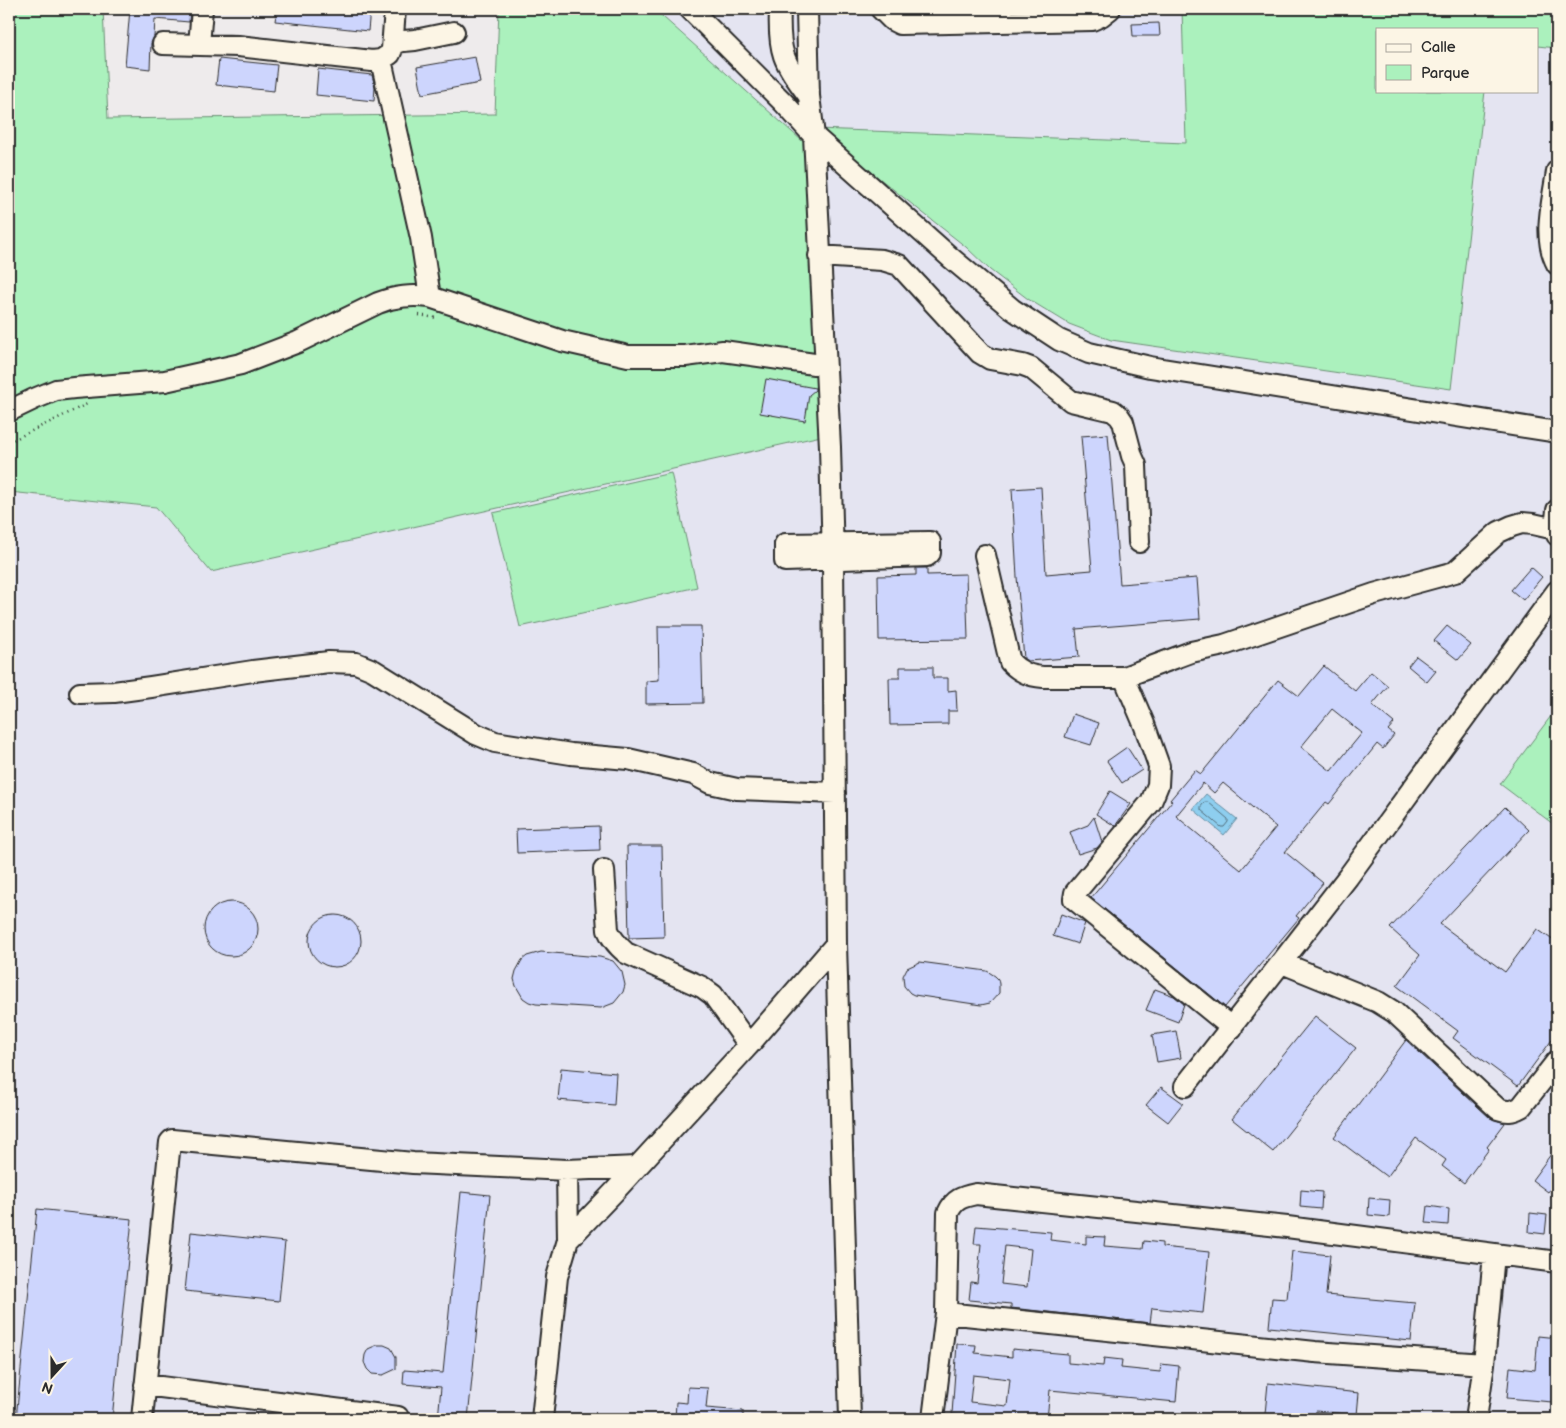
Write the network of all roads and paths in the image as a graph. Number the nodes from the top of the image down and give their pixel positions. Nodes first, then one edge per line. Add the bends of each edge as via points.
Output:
1 (202, 9) edge
2 (395, 9) edge
3 (690, 9) edge
4 (780, 9) edge
5 (807, 9) edge
6 (880, 9) edge
7 (1110, 9) edge
8 (454, 32) dead end
9 (393, 42) junction
10 (162, 44) dead end
11 (199, 45) junction
12 (381, 60) junction
13 (808, 96) junction
14 (814, 136) junction
15 (1557, 171) edge
16 (819, 256) junction
17 (1557, 264) edge
18 (430, 297) junction
19 (414, 314) dead end
20 (437, 319) dead end
21 (825, 363) junction
22 (91, 400) dead end
23 (9, 411) edge
24 (1557, 432) edge
25 (9, 442) edge
26 (1557, 524) edge
27 (1138, 542) dead end
28 (890, 550) dead end
29 (833, 551) junction
30 (785, 552) dead end
31 (985, 555) dead end
32 (1557, 591) edge
33 (1124, 677) junction
34 (80, 693) dead end
35 (835, 793) junction
36 (604, 870) dead end
37 (836, 944) junction
38 (1282, 963) junction
39 (1232, 1028) junction
40 (749, 1045) junction
41 (1557, 1061) edge
42 (1185, 1086) dead end
43 (637, 1167) junction
44 (567, 1170) junction
45 (568, 1240) junction
46 (1494, 1254) junction
47 (1557, 1262) edge
48 (946, 1313) junction
49 (1484, 1364) junction
50 (145, 1385) junction
51 (398, 1417) dead end
52 (142, 1419) edge
53 (542, 1419) edge
54 (850, 1419) edge
55 (932, 1419) edge
56 (1476, 1419) edge

1 - 11 street
2 - 9 street
3 - 14 street
4 - 13 street via 781,50 791,74
5 - 13 street
6 - 7 street via 900,24 1092,20
8 - 9 street
9 - 12 street via 390,54
10 - 11 street
11 - 12 street
12 - 18 street via 421,238
13 - 14 street
14 - 16 street
14 - 24 street via 1012,309 1059,340 1089,353 1150,367
15 - 17 street via 1549,234 1552,255
16 - 21 street
16 - 27 street via 882,260 899,265 980,353 990,359 1031,368 1071,401 1113,411 1119,416 1136,465
18 - 21 street via 562,341 628,356 677,356 723,351
18 - 23 street via 390,298 298,342 241,364 165,381 56,390
19 - 20 path
21 - 29 street
22 - 25 path
26 - 33 street via 1512,526 1499,532 1448,575 1374,594 1224,645 1191,652
28 - 29 street
29 - 30 street
29 - 35 street
31 - 33 street via 1010,662 1018,671 1043,678
32 - 38 street
33 - 39 street via 1159,766 1158,785 1151,802 1075,893 1074,899
34 - 35 street via 114,692 328,662 356,663 494,742 628,760 693,774 710,783 737,789
35 - 37 street
36 - 40 street via 608,930 617,946 713,995
37 - 40 street
37 - 54 street
38 - 39 street
38 - 41 street via 1378,1002 1394,1012 1498,1109 1506,1112 1521,1107
39 - 42 street
40 - 43 street
43 - 44 street
43 - 45 street
44 - 45 street
44 - 50 street via 414,1163 172,1140
45 - 53 street via 557,1277
46 - 47 street
46 - 48 street via 1287,1226 976,1194 963,1196 952,1203 948,1213
46 - 49 street
48 - 49 street via 1316,1352
48 - 55 street
49 - 56 street
50 - 51 street
50 - 52 street

